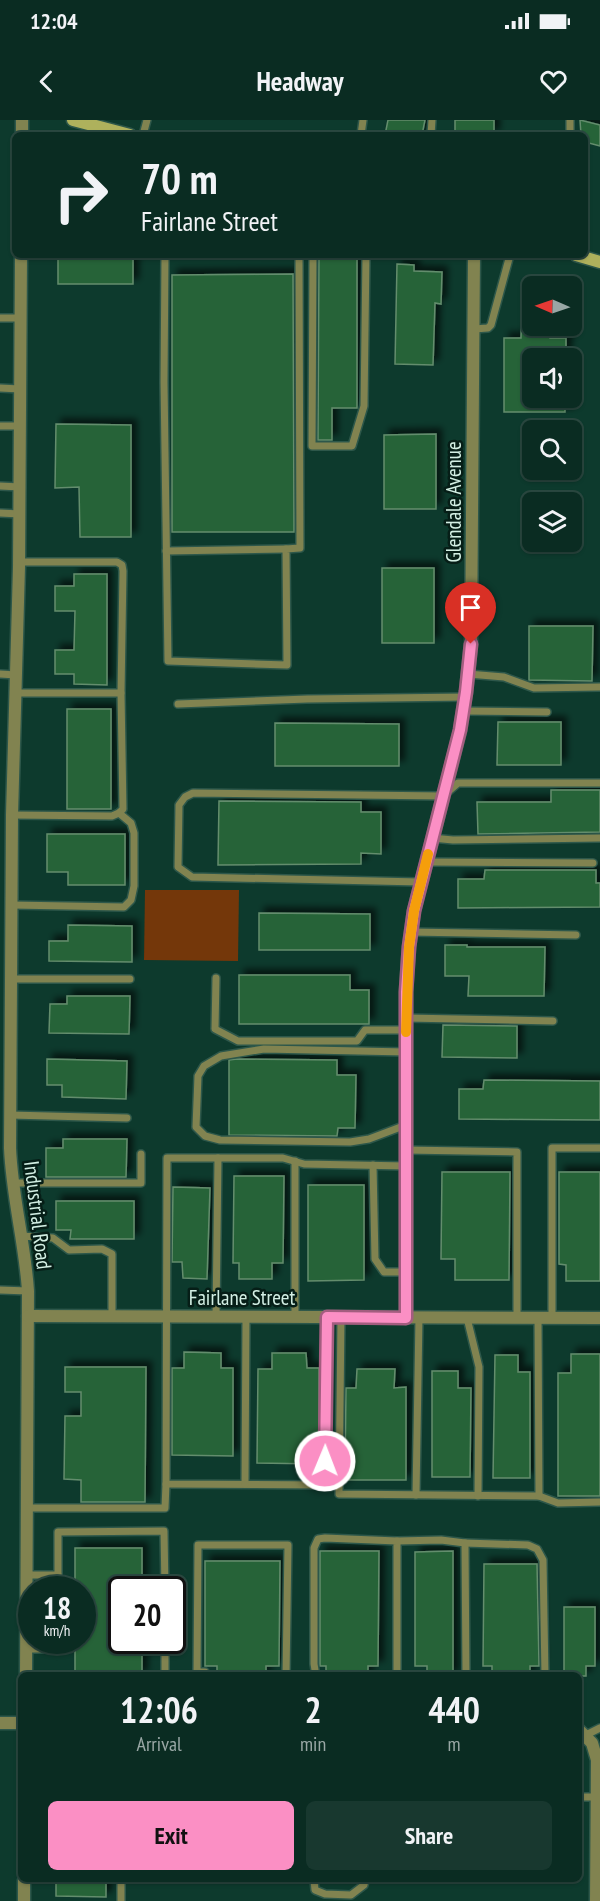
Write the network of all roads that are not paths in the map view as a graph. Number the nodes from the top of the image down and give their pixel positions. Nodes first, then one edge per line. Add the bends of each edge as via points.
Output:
1 (73, 120) edge
2 (117, 126) edge
3 (21, 258) edge
4 (165, 258) edge
5 (299, 258) edge
6 (313, 258) edge
7 (366, 258) edge
8 (474, 258) edge
9 (509, 258) edge
10 (0, 318) edge
11 (20, 318) junction
12 (474, 329) junction
13 (0, 388) edge
14 (20, 389) junction
15 (0, 426) edge
16 (20, 426) junction
17 (0, 486) edge
18 (20, 487) junction
19 (0, 513) edge
20 (20, 514) junction
21 (286, 549) junction
22 (166, 551) junction
23 (19, 562) junction
24 (0, 674) edge
25 (468, 674) junction
26 (16, 675) junction
27 (600, 687) edge
28 (16, 693) junction
29 (121, 693) junction
30 (466, 697) junction
31 (178, 704) dead end
32 (463, 711) junction
33 (547, 712) dead end
34 (600, 783) edge
35 (443, 796) junction
36 (119, 813) junction
37 (12, 814) junction
38 (432, 838) junction
39 (600, 838) edge
40 (426, 862) junction
41 (593, 863) dead end
42 (420, 882) junction
43 (8, 900) edge
44 (411, 933) junction
45 (576, 935) dead end
46 (6, 953) edge
47 (216, 978) dead end
48 (11, 979) junction
49 (129, 979) dead end
50 (6, 994) edge
51 (553, 1021) dead end
52 (406, 1024) junction
53 (5, 1035) edge
54 (406, 1052) junction
55 (10, 1115) junction
56 (127, 1118) dead end
57 (406, 1125) junction
58 (600, 1148) edge
59 (406, 1150) junction
60 (141, 1154) dead end
61 (218, 1158) junction
62 (295, 1161) junction
63 (373, 1165) junction
64 (406, 1166) junction
65 (12, 1183) junction
66 (21, 1236) junction
67 (406, 1272) junction
68 (0, 1290) edge
69 (28, 1291) junction
70 (28, 1316) junction
71 (112, 1317) junction
72 (167, 1317) junction
73 (216, 1317) junction
74 (246, 1317) junction
75 (296, 1317) junction
76 (327, 1317) junction
77 (341, 1317) junction
78 (419, 1317) junction
79 (467, 1317) junction
80 (538, 1317) junction
81 (552, 1317) junction
82 (406, 1318) junction
83 (517, 1318) junction
84 (600, 1318) edge
85 (166, 1484) junction
86 (245, 1484) junction
87 (416, 1495) junction
88 (478, 1496) junction
89 (539, 1496) junction
90 (600, 1502) edge
91 (27, 1508) junction
92 (397, 1541) junction
93 (465, 1543) junction
94 (26, 1575) joint
95 (58, 1575) joint
96 (165, 1576) edge
97 (26, 1654) edge
98 (165, 1654) edge
99 (26, 1672) edge
100 (165, 1672) edge
101 (197, 1672) edge
102 (286, 1672) edge
103 (315, 1672) edge
104 (397, 1672) edge
105 (466, 1672) edge
106 (545, 1672) edge
107 (0, 1723) edge
108 (18, 1723) edge
109 (600, 1728) edge
110 (583, 1732) edge
111 (582, 1797) edge
112 (597, 1797) junction
113 (598, 1848) edge
114 (24, 1882) edge
115 (121, 1882) edge
116 (314, 1882) edge
117 (365, 1882) edge
118 (24, 1901) edge
119 (121, 1901) edge
120 (596, 1901) edge

1 - 2 street
3 - 11 street, Industrial Road
4 - 22 lane
5 - 21 lane via 300,548
6 - 7 lane via 312,446 352,446 364,406
8 - 12 street, Glendale Avenue
9 - 12 lane via 491,326
10 - 11 lane
11 - 14 street, Industrial Road
12 - 25 street, Glendale Avenue via 472,617
13 - 14 lane
14 - 16 street, Industrial Road
15 - 16 lane
16 - 18 street, Industrial Road
17 - 18 lane
18 - 20 street, Industrial Road
19 - 20 lane
20 - 23 street, Industrial Road
21 - 22 lane
21 - 22 lane via 287,665 168,661
23 - 26 street, Industrial Road
23 - 29 lane via 122,565
24 - 26 lane
25 - 27 lane via 504,677 534,688
25 - 30 street, Glendale Avenue
26 - 28 street, Industrial Road
28 - 29 lane
28 - 37 street, Industrial Road
29 - 36 lane via 123,808
30 - 31 lane
30 - 32 street, Glendale Avenue
32 - 33 lane
32 - 35 street, Glendale Avenue
34 - 35 lane via 458,783
35 - 38 street, Glendale Avenue
35 - 42 lane via 193,793 178,805 178,867 192,877
36 - 37 lane
36 - 43 lane via 131,823 134,833 134,886 131,900 124,907
37 - 43 street, Industrial Road
38 - 39 lane
38 - 40 street, Glendale Avenue
40 - 41 lane
40 - 42 street, Glendale Avenue
42 - 44 street, Glendale Avenue
43 - 46 street, Industrial Road
44 - 45 lane
44 - 52 street, Glendale Avenue
46 - 48 street, Industrial Road
47 - 52 lane via 215,1029 238,1041 357,1041 365,1030
48 - 49 lane
48 - 50 street, Industrial Road
50 - 53 street, Industrial Road
51 - 52 lane
52 - 54 street, Glendale Avenue
53 - 55 street, Industrial Road
54 - 57 street, Glendale Avenue
54 - 57 lane via 264,1049 222,1056 204,1066 198,1076 196,1127 205,1136 220,1140 350,1142
55 - 56 lane
55 - 65 street, Industrial Road
57 - 59 street, Glendale Avenue
58 - 81 lane via 552,1148
59 - 64 street, Glendale Avenue
59 - 83 lane via 517,1152
60 - 65 lane via 141,1183
61 - 62 lane
61 - 72 lane via 167,1158
61 - 73 lane
62 - 63 lane
62 - 75 lane
63 - 64 lane
63 - 67 lane via 375,1258 384,1272
64 - 67 street, Glendale Avenue
65 - 66 street, Industrial Road
66 - 69 street, Industrial Road
66 - 71 lane via 53,1238 69,1250 102,1249 112,1254
67 - 82 street, Glendale Avenue
68 - 69 lane
69 - 70 street, Industrial Road
70 - 71 street, Fairlane Street
70 - 91 street, Industrial Road
71 - 72 street, Fairlane Street
72 - 73 street, Fairlane Street
72 - 85 lane
73 - 74 street, Fairlane Street
74 - 75 street, Fairlane Street
74 - 86 lane
75 - 76 street, Fairlane Street
76 - 77 street, Fairlane Street
76 - 86 lane via 324,1485
77 - 82 street, Fairlane Street
77 - 87 lane via 339,1494
78 - 79 street, Fairlane Street
78 - 82 street, Fairlane Street
78 - 87 lane
79 - 83 street, Fairlane Street
79 - 88 lane via 478,1367
80 - 81 street, Fairlane Street
80 - 83 street, Fairlane Street
80 - 89 lane
81 - 84 street, Fairlane Street
85 - 86 lane
85 - 91 lane via 165,1508
87 - 88 lane
88 - 89 lane
89 - 90 lane via 558,1503
91 - 94 street, Industrial Road
92 - 93 lane
92 - 103 lane via 316,1541
92 - 104 lane
93 - 105 lane
93 - 106 lane via 528,1545 541,1554
94 - 95 lane
95 - 96 lane via 58,1532 164,1531
97 - 99 street, Industrial Road
98 - 100 lane
101 - 102 lane via 198,1545 288,1545
107 - 108 street
109 - 110 lane
110 - 112 street via 592,1743 597,1760
111 - 112 lane
112 - 113 street
113 - 120 street
114 - 118 street
115 - 119 lane
116 - 117 lane via 315,1890 325,1894 351,1895

